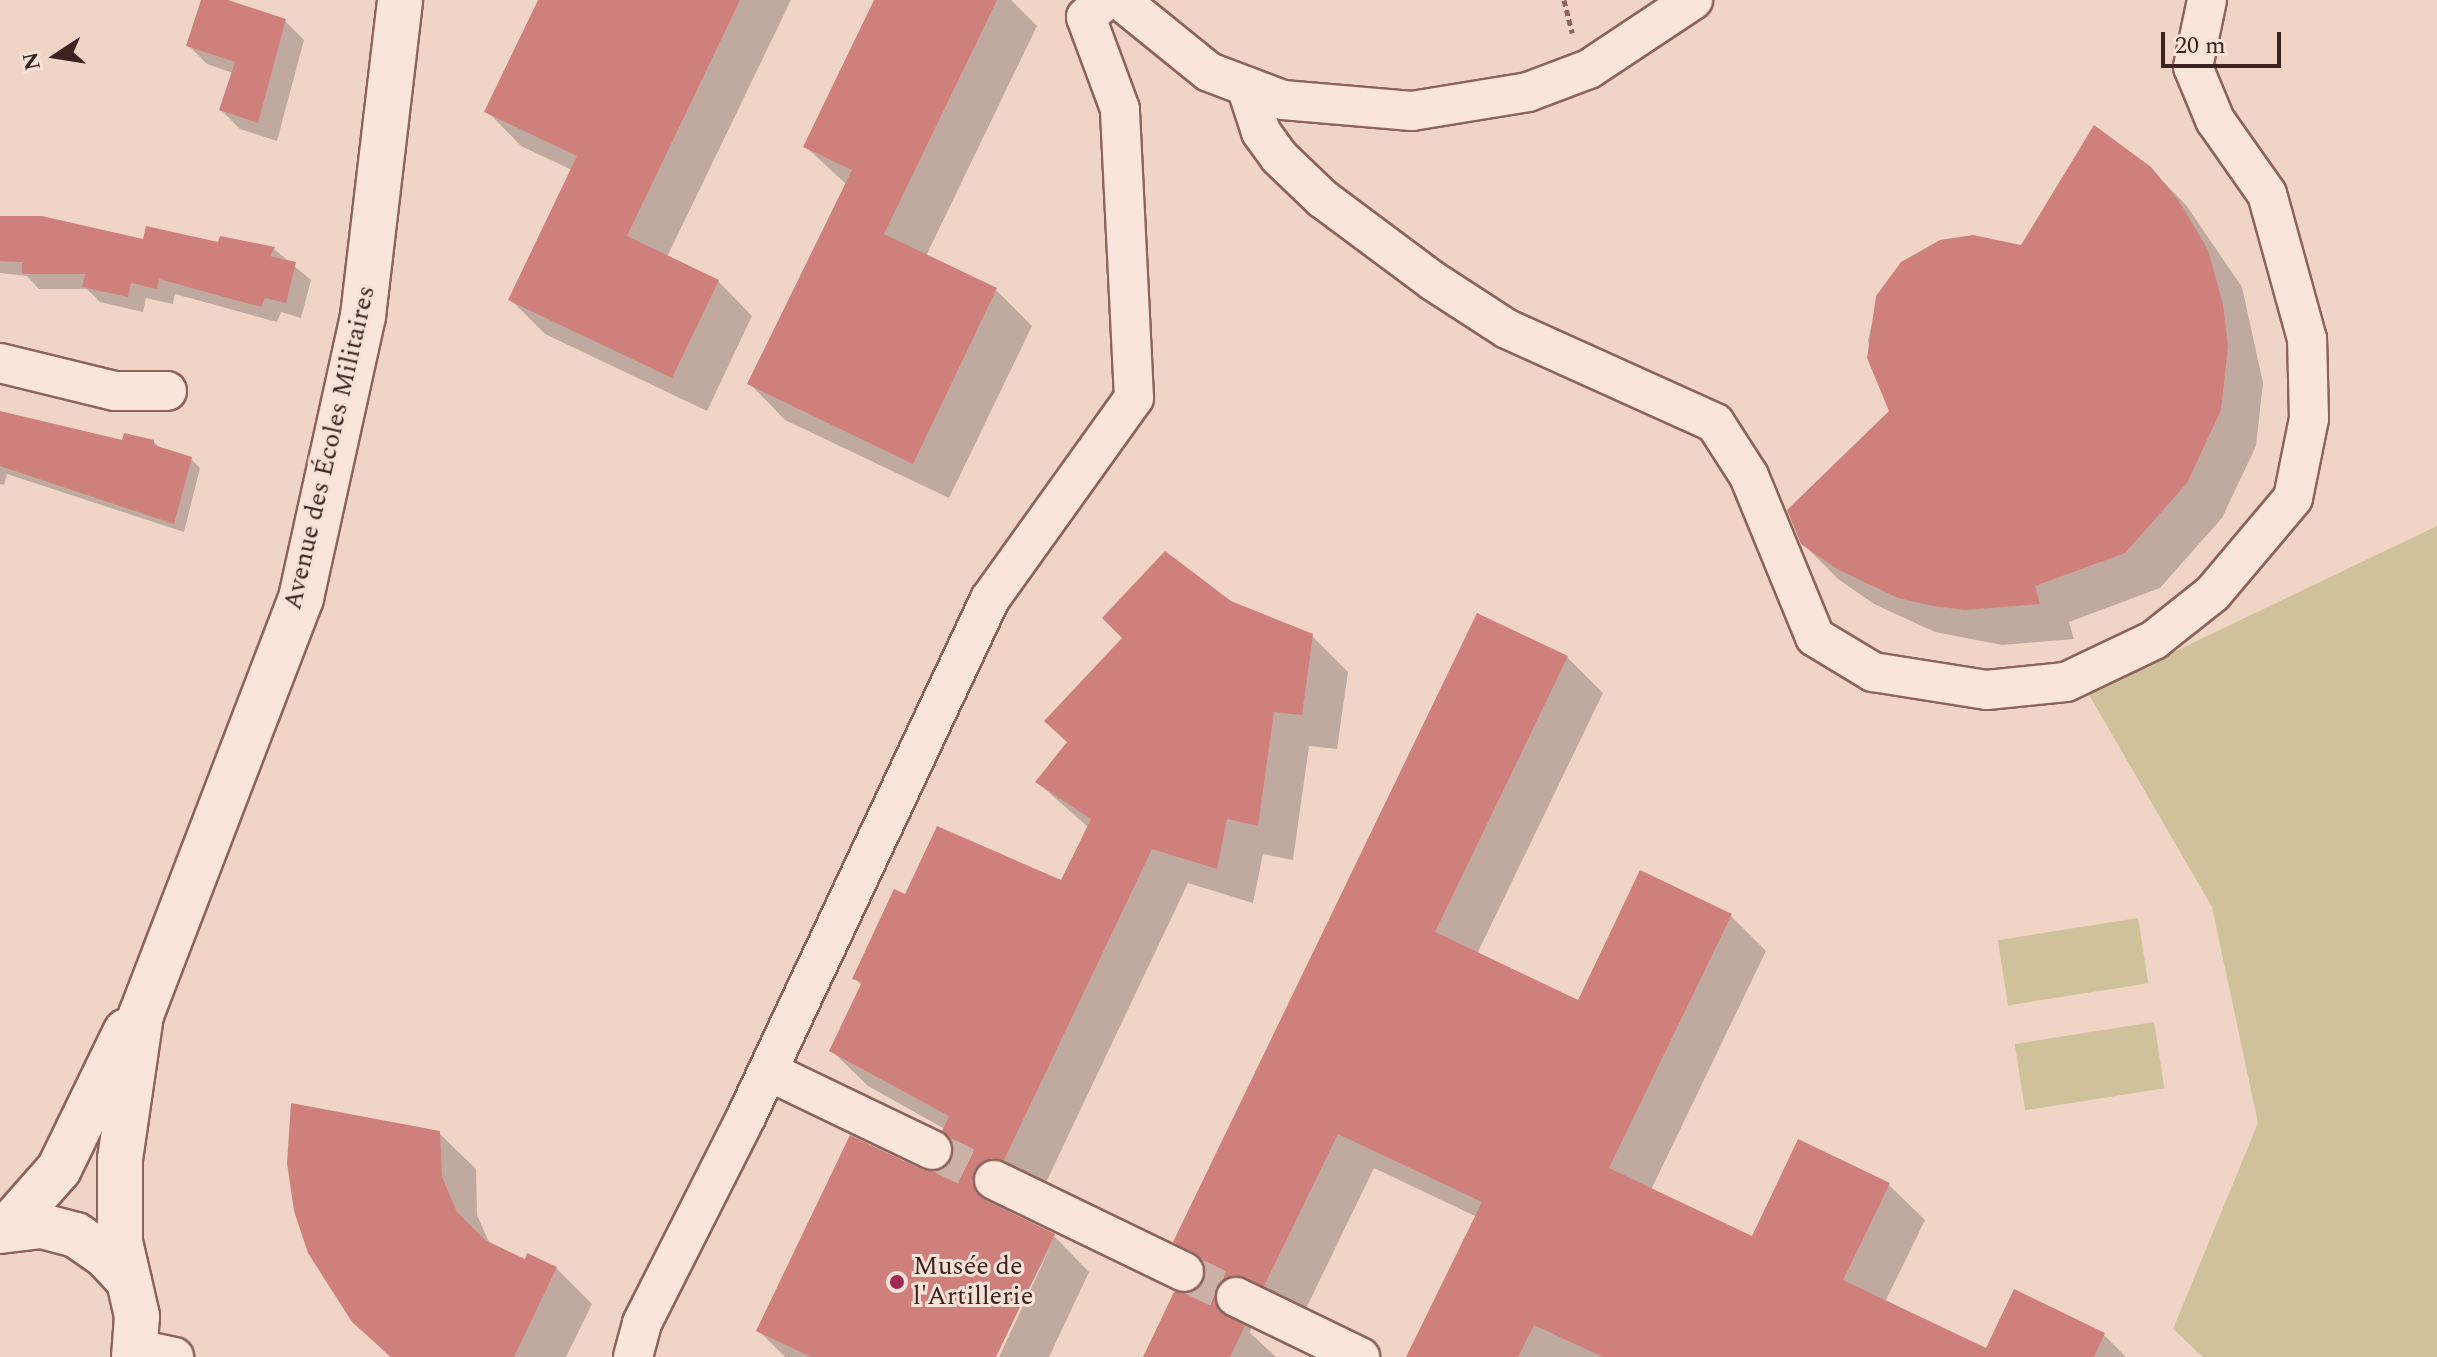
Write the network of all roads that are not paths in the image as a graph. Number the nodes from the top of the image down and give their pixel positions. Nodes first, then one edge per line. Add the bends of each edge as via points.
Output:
1 (400, 0) edge
2 (1120, 0) edge
3 (1693, 0) edge
4 (2207, 0) edge
5 (1091, 6) edge
6 (1246, 86) junction
7 (0, 363) edge
8 (167, 391) dead end
9 (141, 1015) junction
10 (768, 1071) junction
11 (932, 1150) tunnel mouth
12 (994, 1180) tunnel mouth
13 (4, 1230) edge
14 (1184, 1272) tunnel mouth
15 (129, 1281) junction
16 (1236, 1297) tunnel mouth
17 (637, 1340) edge
18 (148, 1354) edge
19 (626, 1357) edge
20 (1360, 1357) edge

1 - 9 street, Avenue des Écoles Militaires via 363,316 301,598
2 - 6 street via 1209,72
3 - 6 street via 1589,69 1528,92 1412,111 1283,100
4 - 6 street via 2193,67 2215,120 2267,194 2307,339 2309,419 2293,498 2213,593 2154,640 2066,682 1987,690 1873,672 1815,637 1749,476 1715,423 1507,329 1433,281 1323,199 1279,157 1261,132
5 - 10 street via 1120,109 1134,398 990,599
7 - 8 street via 115,391
9 - 13 street, Avenue des Écoles Militaires via 117,1045 59,1169
9 - 15 street, Avenue des Écoles Militaires via 120,1159 120,1242
10 - 11 street
10 - 17 street
12 - 14 street
13 - 15 street via 42,1226 76,1235
15 - 18 street, Avenue des Écoles Militaires
16 - 20 street
17 - 19 street

